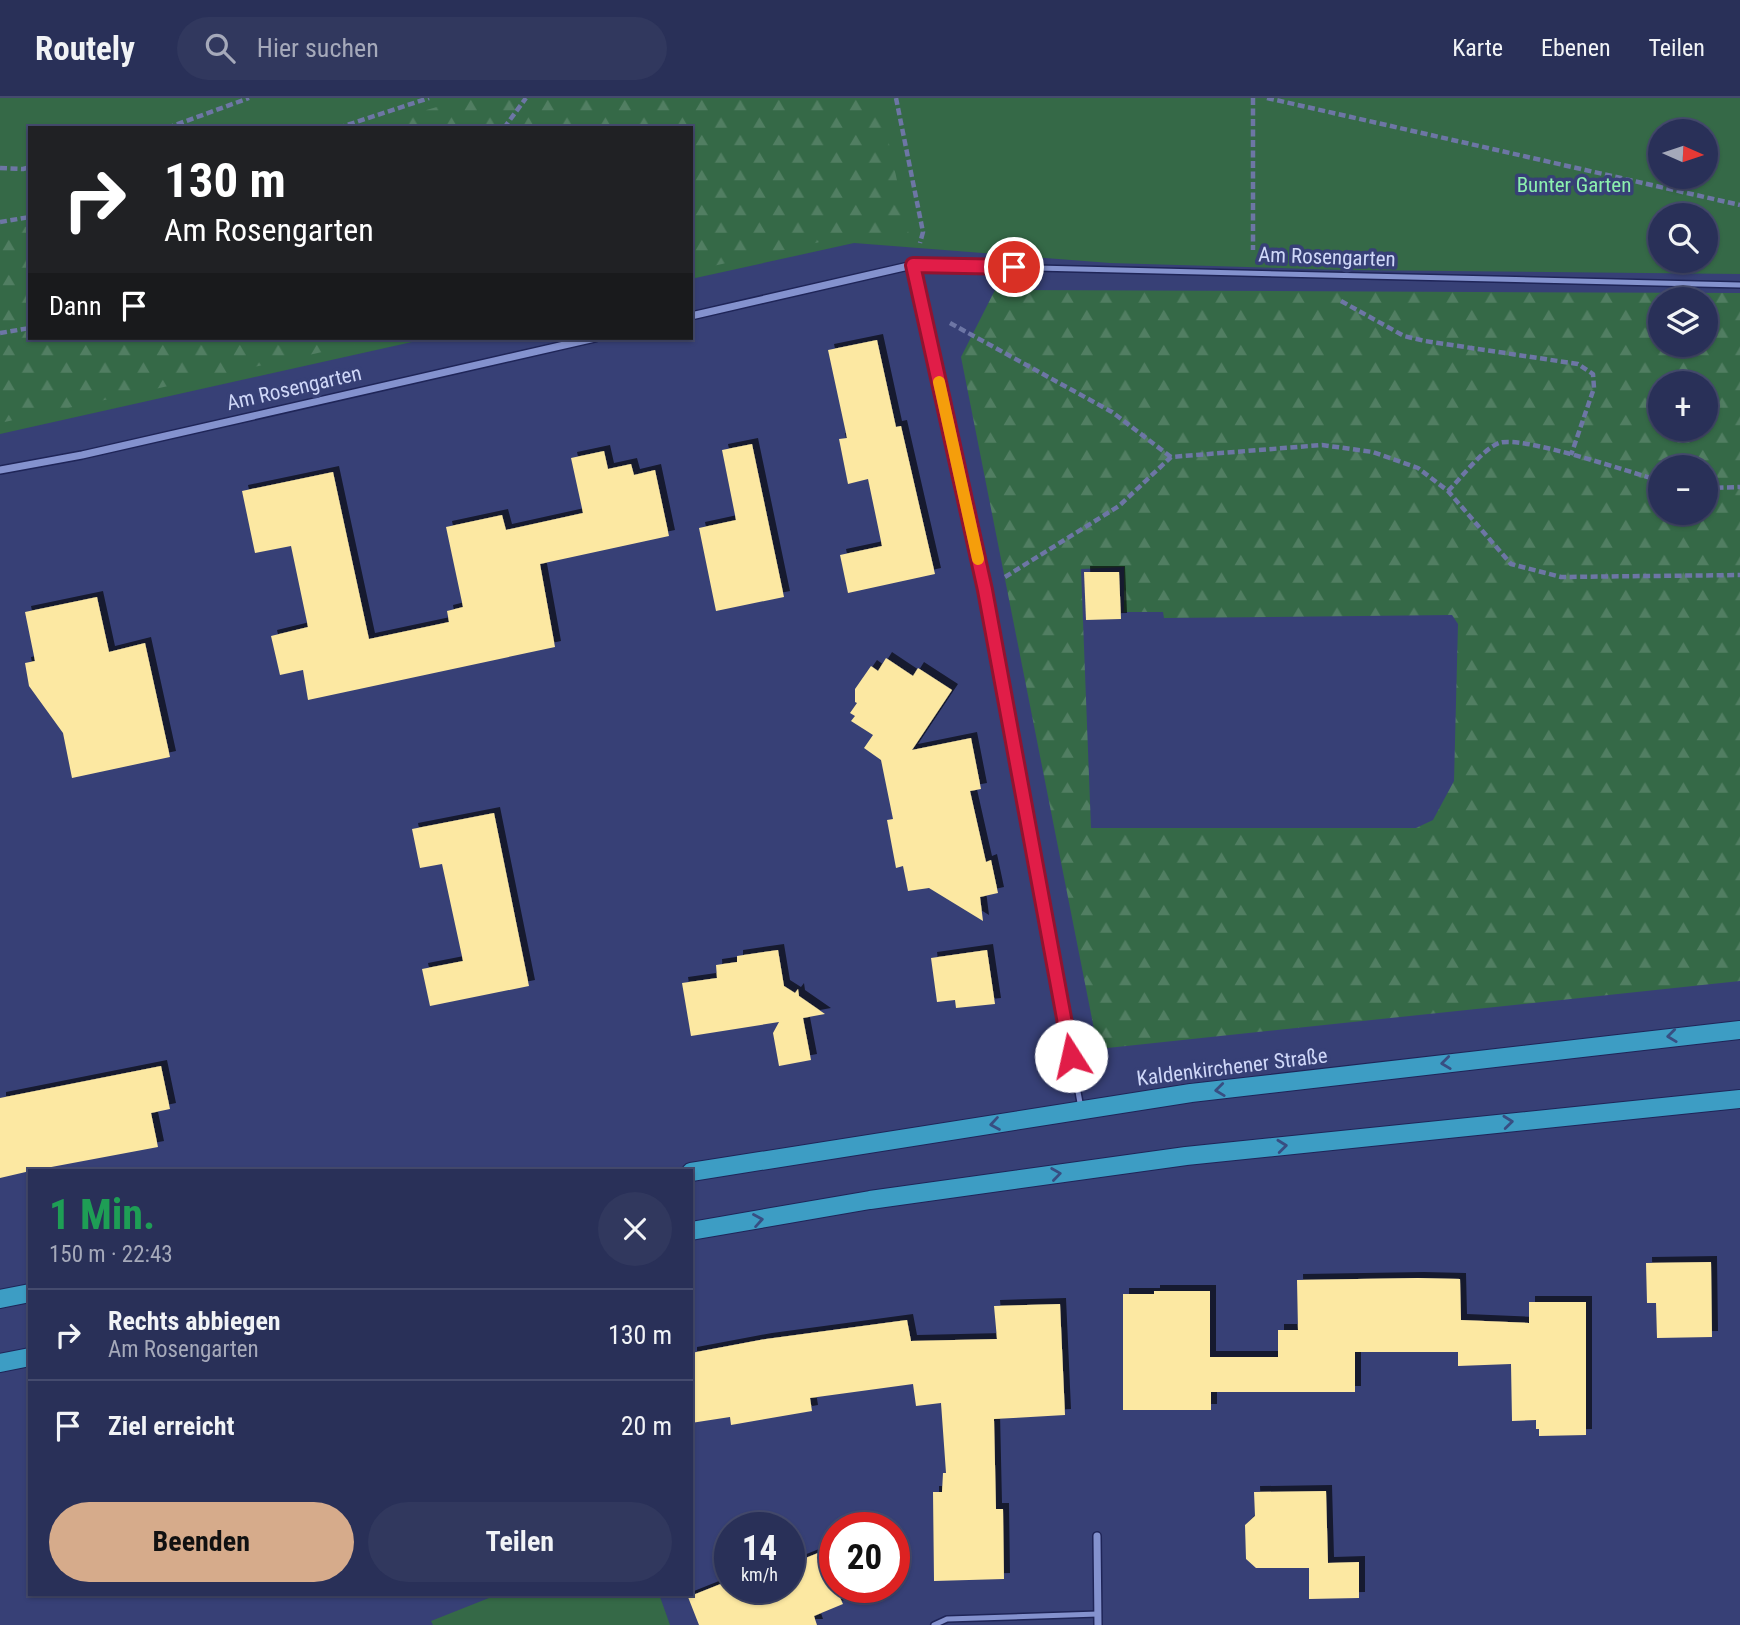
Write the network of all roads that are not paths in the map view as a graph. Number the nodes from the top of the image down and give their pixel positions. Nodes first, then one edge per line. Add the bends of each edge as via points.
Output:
1 (913, 265) junction
2 (1740, 285) edge
3 (693, 316) edge
4 (586, 340) edge
5 (0, 470) edge
6 (1740, 1030) edge
7 (1740, 1098) edge
8 (1081, 1111) junction
9 (693, 1172) edge
10 (693, 1231) edge
11 (28, 1293) edge
12 (0, 1299) edge
13 (28, 1357) edge
14 (0, 1363) edge
15 (1097, 1536) dead end
16 (1098, 1614) junction
17 (934, 1625) edge
18 (1098, 1625) edge

1 - 2 lane, Am Rosengarten
1 - 3 street, Am Rosengarten
1 - 8 lane via 985,590
4 - 5 street, Am Rosengarten
6 -> 8 main road, Kaldenkirchener Straße via 1191,1093
10 -> 7 main road via 884,1198 1186,1156
8 -> 9 main road, Kaldenkirchener Straße
11 - 12 main road
13 - 14 main road
15 - 16 street
16 - 17 lane via 947,1619
16 - 18 street

